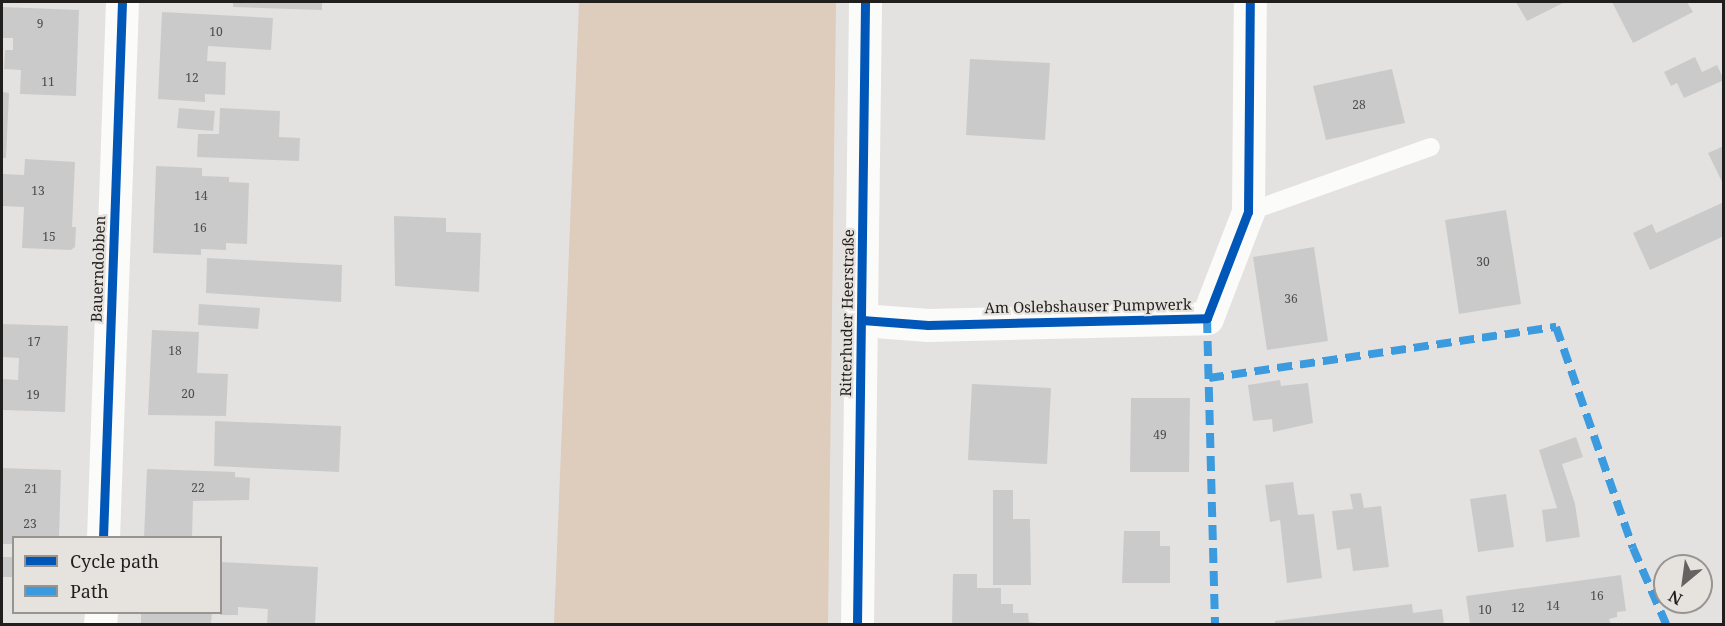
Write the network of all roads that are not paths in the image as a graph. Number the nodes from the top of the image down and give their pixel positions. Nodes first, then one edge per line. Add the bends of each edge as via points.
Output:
1 (122, 2) edge
2 (865, 2) edge
3 (1250, 2) edge
4 (1431, 147) dead end
5 (1248, 212) junction
6 (862, 320) junction
7 (104, 536) edge
8 (857, 624) edge

1 - 7 street, Bauerndobben
2 - 6 street, Ritterhuder Heerstraße
3 - 5 street, Am Oslebshauser Pumpwerk
4 - 5 lane
5 - 6 street, Am Oslebshauser Pumpwerk via 1207,318 928,325
6 - 8 street, Ritterhuder Heerstraße

